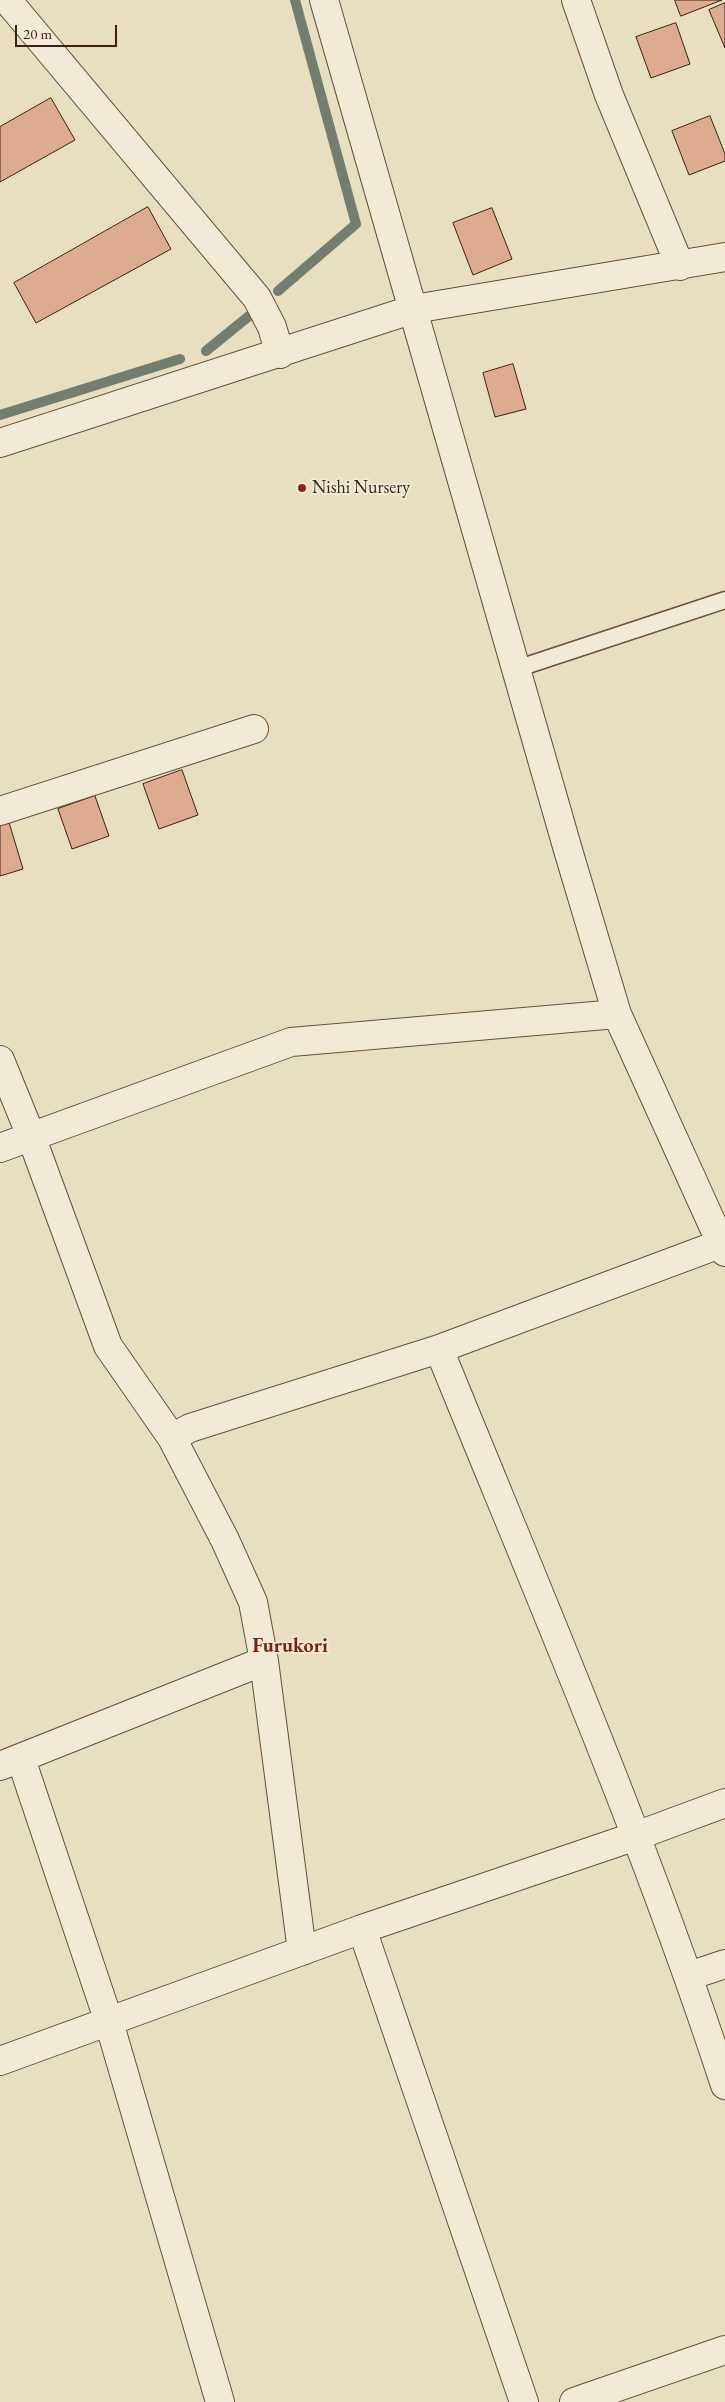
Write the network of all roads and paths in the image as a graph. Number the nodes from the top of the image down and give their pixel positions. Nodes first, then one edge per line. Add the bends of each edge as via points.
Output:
1 (7, 0) edge
2 (324, 0) edge
3 (576, 0) edge
4 (725, 257) edge
5 (680, 266) junction
6 (414, 310) junction
7 (280, 354) junction
8 (0, 443) edge
9 (725, 600) edge
10 (516, 669) junction
11 (254, 729) dead end
12 (0, 811) edge
13 (617, 1014) junction
14 (0, 1060) edge
15 (31, 1136) junction
16 (0, 1148) edge
17 (724, 1245) edge
18 (439, 1349) junction
19 (172, 1438) junction
20 (264, 1660) junction
21 (11, 1763) edge
22 (725, 1803) edge
23 (636, 1836) junction
24 (362, 1930) junction
25 (302, 1951) junction
26 (725, 1964) edge
27 (689, 1976) junction
28 (109, 2022) junction
29 (0, 2061) edge
30 (725, 2085) edge
31 (725, 2350) edge
32 (220, 2402) edge
33 (524, 2402) edge
34 (574, 2402) edge

1 - 7 street via 257,298 272,327
2 - 6 street
3 - 5 street via 609,96
4 - 5 street
5 - 6 street
6 - 7 street
6 - 10 street
7 - 8 street
9 - 10 lane
10 - 13 street
11 - 12 street
13 - 15 street via 291,1042
13 - 17 street
14 - 15 street
15 - 16 street
15 - 19 street via 108,1346
17 - 18 street
18 - 19 street via 190,1428
18 - 23 street
19 - 20 street via 232,1553 253,1602
20 - 21 street
20 - 25 street
21 - 28 street
22 - 23 street
23 - 24 street
23 - 27 street
24 - 25 street
24 - 33 street
25 - 28 street
26 - 27 street
27 - 30 street
28 - 29 street
28 - 32 street
31 - 34 street

